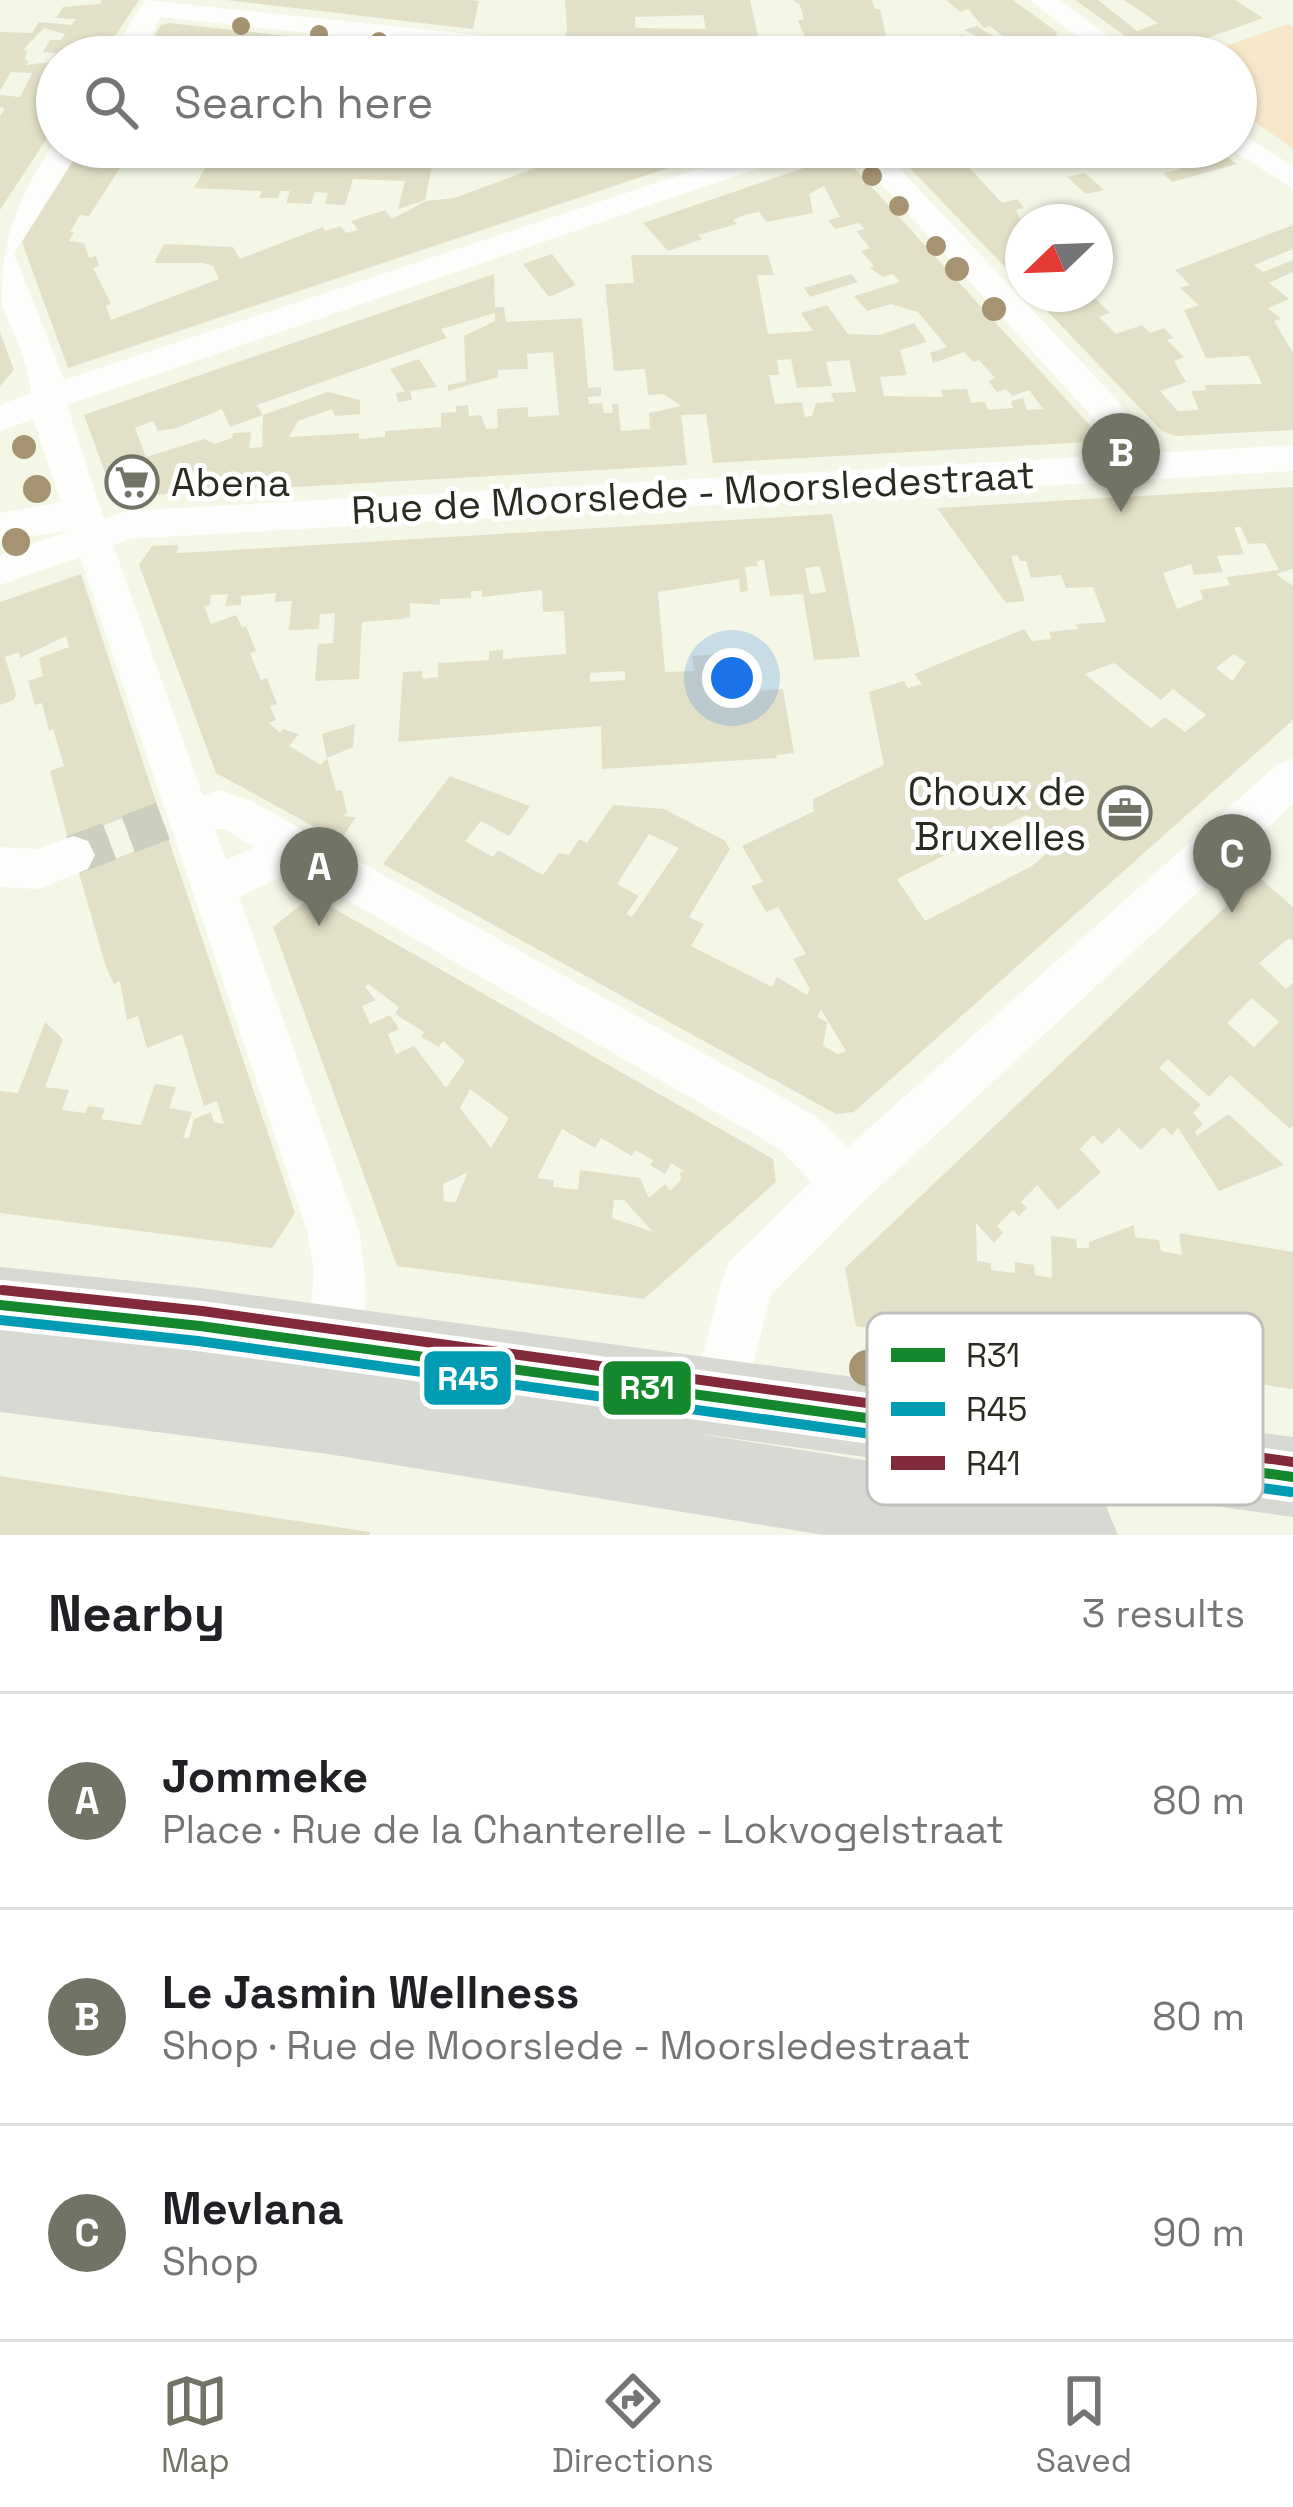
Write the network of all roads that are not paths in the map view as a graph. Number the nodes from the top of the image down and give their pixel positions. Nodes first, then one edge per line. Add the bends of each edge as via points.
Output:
1 (1043, 0) edge
2 (157, 4) edge
3 (137, 36) edge
4 (431, 36) edge
5 (1093, 36) edge
6 (1257, 154) edge
7 (53, 168) edge
8 (731, 168) edge
9 (882, 168) edge
10 (1293, 180) edge
11 (0, 253) edge
12 (43, 413) junction
13 (0, 419) edge
14 (0, 453) edge
15 (1293, 458) edge
16 (1142, 466) junction
17 (50, 529) edge
18 (0, 570) edge
19 (1293, 777) edge
20 (181, 817) junction
21 (296, 848) junction
22 (74, 855) tunnel mouth
23 (0, 867) edge
24 (215, 887) junction
25 (848, 1182) junction
26 (0, 1305) edge
27 (0, 1373) edge
28 (331, 1380) junction
29 (712, 1438) junction
30 (867, 1449) edge
31 (1263, 1476) edge
32 (1293, 1478) edge
33 (867, 1479) edge
34 (964, 1505) edge
35 (1077, 1535) edge

1 - 5 street
2 - 3 street
2 - 4 street
6 - 10 street
7 - 11 street
8 - 12 street via 82,386
9 - 16 street via 1105,409
11 - 12 street via 46,376
12 - 13 street
12 - 14 street
12 - 17 street via 51,420
15 - 16 street, Rue de Moorslede - Moorsledestraat
16 - 17 street, Rue de Moorslede - Moorsledestraat
17 - 18 street, Rue de Moorslede - Moorsledestraat
17 - 20 street
19 - 25 street
20 - 21 street via 234,813
20 - 24 street
21 - 24 street
21 - 25 street via 796,1132
22 - 23 street via 38,869
24 - 28 street via 334,1231 340,1271
25 - 29 street via 748,1281
26 - 28 main road
27 - 28 main road
28 - 29 main road
29 - 30 main road
29 - 33 main road
31 - 32 main road
34 - 35 main road

